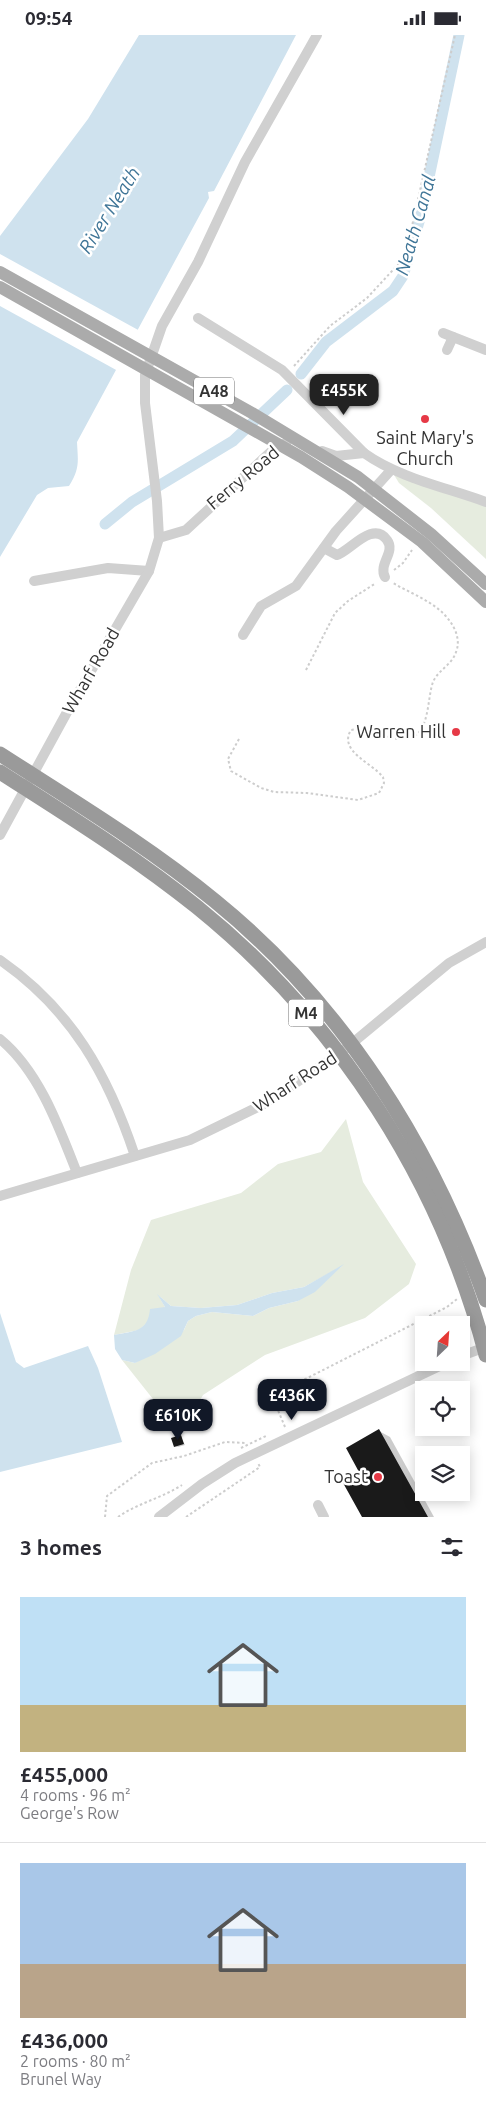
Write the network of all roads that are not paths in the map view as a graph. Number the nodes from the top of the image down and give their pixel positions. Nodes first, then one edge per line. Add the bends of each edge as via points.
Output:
1 (317, 35) edge
2 (0, 272) edge
3 (0, 287) edge
4 (198, 318) dead end
5 (486, 349) edge
6 (447, 350) dead end
7 (364, 453) junction
8 (391, 470) junction
9 (486, 501) edge
10 (415, 529) junction
11 (159, 538) junction
12 (324, 548) junction
13 (149, 571) junction
14 (385, 577) road end
15 (34, 581) dead end
16 (486, 584) edge
17 (486, 602) edge
18 (243, 635) dead end
19 (0, 753) edge
20 (0, 772) edge
21 (0, 835) edge
22 (486, 942) edge
23 (0, 960) edge
24 (0, 1039) edge
25 (135, 1156) junction
26 (77, 1173) junction
27 (0, 1195) edge
28 (486, 1300) edge
29 (486, 1347) edge
30 (470, 1353) edge
31 (486, 1355) edge
32 (429, 1371) edge
33 (318, 1505) dead end
34 (160, 1517) edge
35 (324, 1517) edge

1 - 11 street, Wharf Road via 245,162 154,345 145,375 145,403 158,501
2 - 10 main road, A48 via 308,446 358,477
3 - 10 main road, A48 via 301,457
4 - 7 street via 287,374
5 - 6 street via 448,335
7 - 8 street
7 - 11 street, Ferry Road via 336,455 288,442 275,448 186,530
8 - 9 street
8 - 12 street
10 - 16 main road, A48
10 - 17 main road, A48
11 - 13 street, Wharf Road
12 - 14 street via 337,555 368,535 384,536 389,543 383,566
12 - 18 street via 296,586 260,606
13 - 15 street via 108,568
13 - 21 street, Wharf Road
19 - 28 highway, M4 via 186,878 292,973 368,1066 414,1139 459,1230
20 - 31 highway, M4 via 172,887 247,950 309,1017 363,1087 412,1166 456,1263
22 - 25 street, Wharf Road via 449,963 338,1055 262,1105 190,1140
23 - 25 street via 55,1009 89,1052 111,1091
24 - 26 street via 32,1077 56,1120
25 - 26 street, Wharf Road
26 - 27 street, Wharf Road
29 - 30 street
32 - 34 street via 253,1454 202,1484
33 - 35 street

